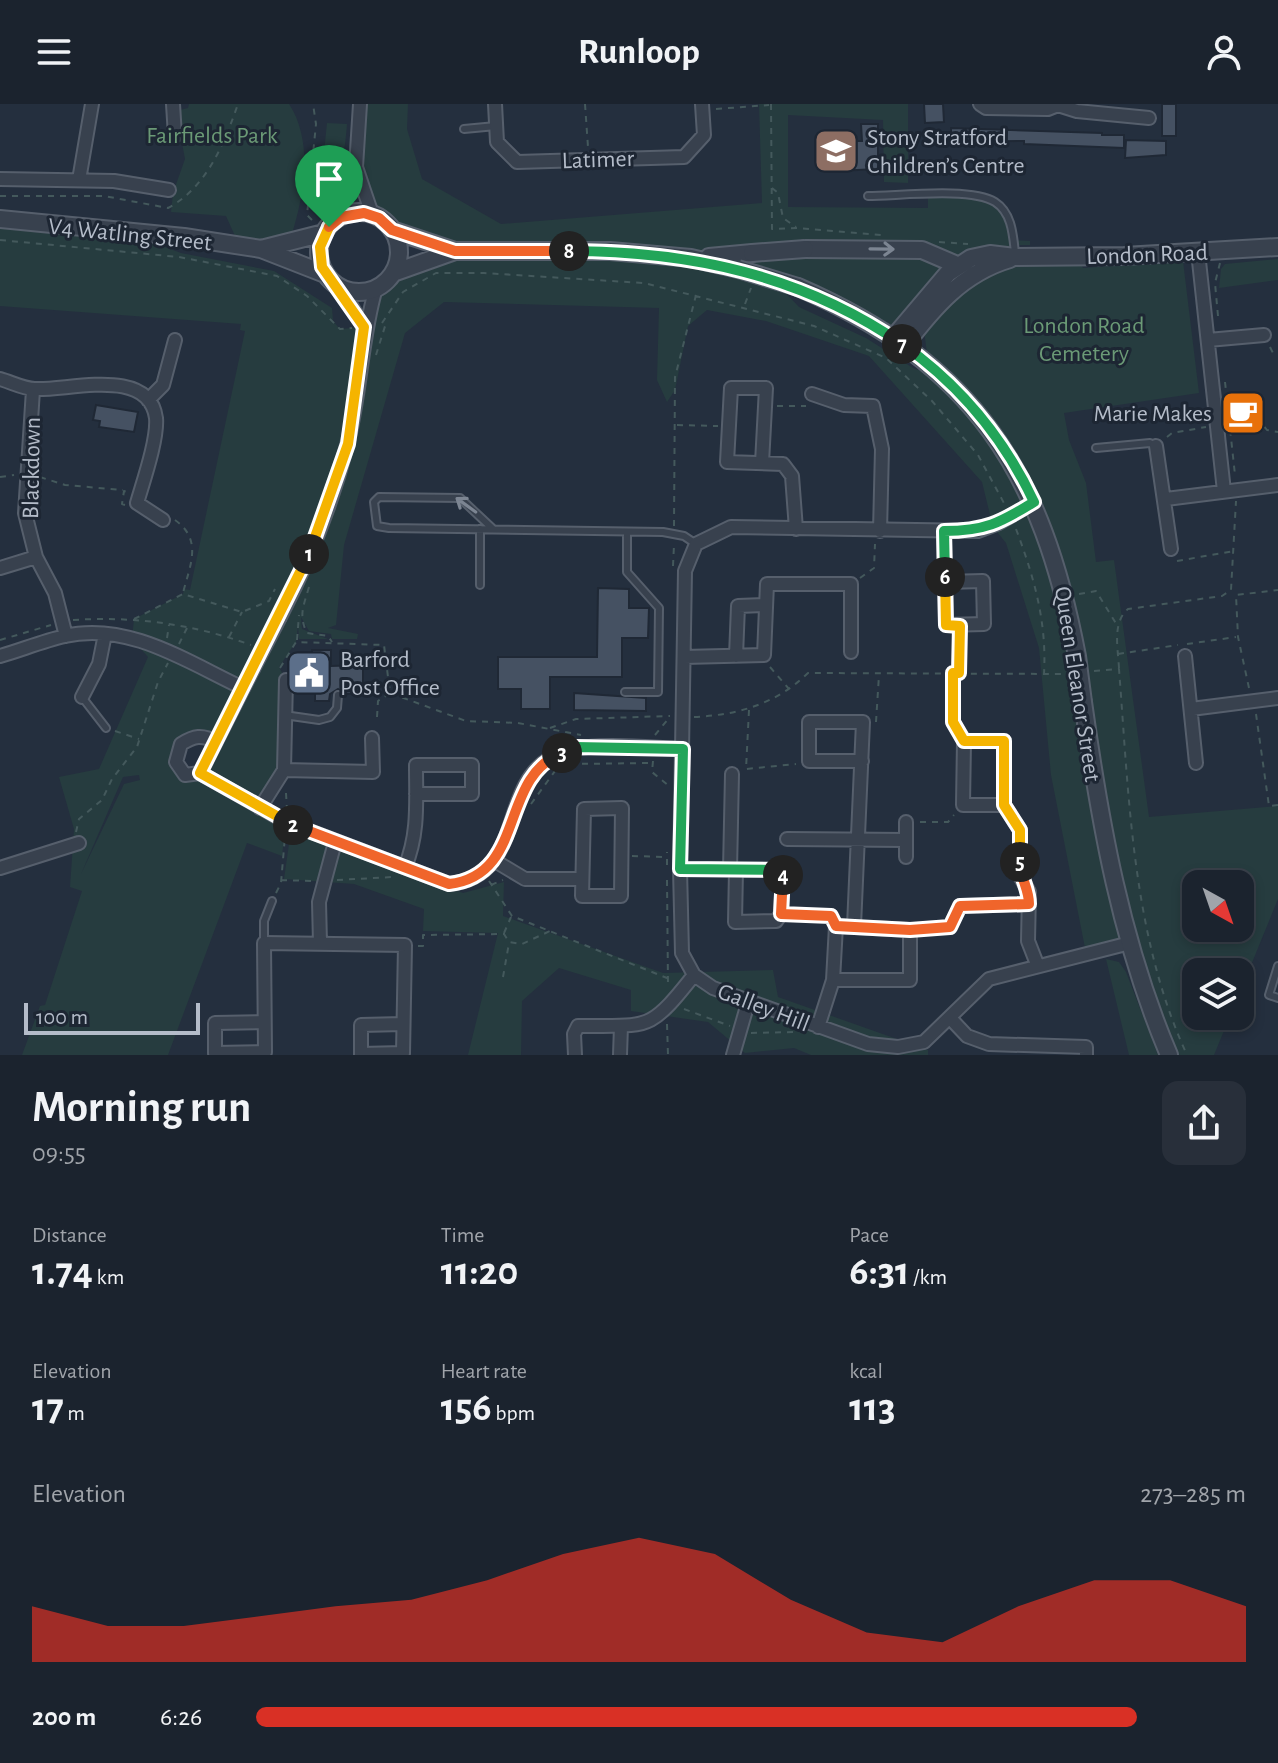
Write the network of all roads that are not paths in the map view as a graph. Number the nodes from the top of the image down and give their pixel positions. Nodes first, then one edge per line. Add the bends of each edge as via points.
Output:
1 (92, 104) edge
2 (173, 104) edge
3 (360, 104) edge
4 (495, 104) edge
5 (980, 104) edge
6 (1058, 104) edge
7 (702, 107) edge
8 (1149, 118) dead end
9 (496, 126) junction
10 (464, 129) dead end
11 (175, 136) dead end
12 (356, 167) junction
13 (0, 179) edge
14 (79, 180) junction
15 (169, 190) dead end
16 (868, 196) dead end
17 (372, 214) junction
18 (0, 219) edge
19 (329, 227) junction
20 (392, 230) junction
21 (1278, 247) edge
22 (261, 249) junction
23 (455, 251) junction
24 (1199, 256) junction
25 (1015, 257) junction
26 (691, 258) junction
27 (957, 265) junction
28 (393, 273) junction
29 (325, 274) junction
30 (339, 286) junction
31 (376, 288) junction
32 (364, 327) junction
33 (1264, 335) dead end
34 (175, 340) dead end
35 (1208, 340) junction
36 (899, 342) junction
37 (0, 379) edge
38 (33, 390) junction
39 (812, 394) road end
40 (148, 400) junction
41 (1156, 446) joint
42 (1096, 448) dead end
43 (762, 463) junction
44 (1278, 485) edge
45 (1224, 491) junction
46 (1166, 499) junction
47 (1034, 502) junction
48 (166, 518) road end
49 (480, 529) junction
50 (493, 529) junction
51 (796, 529) junction
52 (878, 531) junction
53 (944, 531) junction
54 (627, 532) junction
55 (696, 544) junction
56 (1171, 549) road end
57 (36, 557) junction
58 (0, 568) edge
59 (945, 582) junction
60 (480, 585) dead end
61 (764, 605) junction
62 (105, 634) junction
63 (66, 636) junction
64 (851, 652) dead end
65 (0, 656) edge
66 (736, 656) junction
67 (1185, 656) dead end
68 (684, 657) junction
69 (286, 680) dead end
70 (243, 688) junction
71 (625, 692) dead end
72 (338, 695) dead end
73 (82, 697) joint
74 (1278, 698) edge
75 (1191, 709) junction
76 (284, 715) junction
77 (106, 728) road end
78 (372, 738) dead end
79 (216, 742) junction
80 (683, 749) junction
81 (862, 761) junction
82 (1196, 763) dead end
83 (284, 770) junction
84 (200, 773) junction
85 (732, 774) dead end
86 (416, 794) junction
87 (1004, 805) junction
88 (260, 808) junction
89 (906, 822) road end
90 (787, 839) dead end
91 (906, 840) junction
92 (78, 841) road end
93 (335, 842) junction
94 (858, 842) junction
95 (906, 857) dead end
96 (495, 861) junction
97 (403, 866) junction
98 (0, 868) edge
99 (680, 869) junction
100 (733, 870) junction
101 (582, 879) junction
102 (272, 901) road end
103 (1029, 904) junction
104 (960, 906) road end
105 (854, 926) junction
106 (264, 943) junction
107 (320, 943) junction
108 (1130, 943) junction
109 (1037, 964) junction
110 (1278, 966) edge
111 (694, 975) junction
112 (833, 980) junction
113 (1278, 998) edge
114 (748, 1003) junction
115 (950, 1018) junction
116 (264, 1022) junction
117 (403, 1024) dead end
118 (621, 1026) junction
119 (818, 1027) junction
120 (575, 1055) edge
121 (620, 1055) edge
122 (733, 1055) edge
123 (1086, 1055) edge
124 (1169, 1055) edge

1 - 14 street
2 - 11 street
3 - 12 street
4 - 9 street, Latimer
5 - 6 street via 1048,109
6 - 8 street via 1077,111
7 - 9 street, Latimer via 704,135 684,157 517,162 497,142
9 - 10 lane
12 - 17 street
12 - 19 street
13 - 14 street
14 - 15 street
16 - 25 lane via 969,196 994,202 1006,213
17 - 19 street via 356,212
17 - 20 street
18 - 22 street, V4 Watling Street
19 - 22 street, V4 Watling Street
19 - 29 street via 319,254
20 - 23 street, Queen Eleanor Street
20 - 28 street via 399,251
21 - 24 street, London Road
22 - 29 street, V4 Watling Street
23 - 26 street, Queen Eleanor Street via 610,251
23 - 28 street, Queen Eleanor Street
24 - 25 street, London Road
24 - 35 street
25 - 27 street, London Road via 990,254
25 - 36 street, London Road via 957,286
26 -> 27 street, bridge via 805,249 922,250
26 - 36 street, Queen Eleanor Street, bridge via 798,287
27 - 36 street
28 - 31 street
29 - 30 street
30 - 31 street via 353,292
30 - 32 street
31 - 32 street
32 - 70 street, bridge via 348,444 321,525
33 - 35 street
34 - 40 street via 163,385
35 - 45 street
36 - 47 street, Queen Eleanor Street via 949,381 978,413
37 - 38 street, Blackdown
38 - 40 street, Blackdown via 99,385 132,388
38 - 57 street, Blackdown via 25,513
39 - 52 street via 844,405 873,406 882,449
40 - 48 street via 156,418 128,499
41 - 42 lane
41 - 46 street
43 - 43 street via 727,462 731,388 766,388
43 - 51 street via 783,464 792,476
44 - 45 street
45 - 46 street
46 - 56 street
47 - 53 street via 978,531
47 - 108 street, Queen Eleanor Street, bridge via 1066,597 1097,805
49 - 50 lane
50 -> 49 lane via 460,498 379,497 374,502 377,526
49 - 60 lane
50 - 54 lane
51 - 52 street
51 - 55 street via 731,527
52 - 53 street
53 - 59 street
54 - 55 lane via 684,536
54 - 71 lane via 627,572 659,608 658,692
55 - 68 street, Galley Hill via 685,571
57 - 58 street
57 - 63 street, Blackdown via 55,593
59 - 59 street via 946,625 984,624 983,581
61 - 64 street via 767,584 851,584
61 - 66 street via 738,606
61 - 66 street via 764,655
62 - 63 street
62 - 70 street via 147,642
62 - 73 street via 99,664
63 - 65 street
66 - 68 street
67 - 75 street
68 - 80 street, Galley Hill via 677,717
69 - 76 street
70 - 79 street
72 - 76 lane via 330,717
73 - 77 lane
74 - 75 street
75 - 82 street
76 - 83 street
78 - 83 street via 373,772
79 - 84 street
79 - 84 street via 193,736 181,744 176,762 185,775
80 - 96 street via 575,747 550,757 534,771
80 - 99 street, Galley Hill
81 - 81 street via 809,761 809,722 863,722
81 - 94 street
83 - 88 street
84 - 88 street
85 - 100 street
86 - 86 street via 416,765 472,765 472,794
86 - 97 street via 417,832
87 - 87 street via 1004,741 964,741 963,805
87 - 103 street via 1020,830 1020,876
88 - 93 street
89 - 91 street
90 - 94 street
91 - 94 street
91 - 95 street
92 - 98 street
93 - 97 street
93 - 107 street via 322,881
94 - 105 street
96 - 97 street via 488,879 449,884
96 - 101 street via 525,879
99 - 100 street
99 - 111 street, Galley Hill via 682,953
100 - 100 street via 783,870 781,914 776,921 735,922
101 - 101 street via 584,809 622,808 621,896 582,896
102 - 106 lane via 264,921
103 - 104 street
103 - 109 street via 1028,941
105 - 112 street via 836,926
105 - 112 street via 910,930 910,980
106 - 107 street
106 - 116 street
107 - 117 street via 405,947
108 - 109 street, Galley Hill
108 - 124 street, Queen Eleanor Street
109 - 115 street, Galley Hill via 989,979
110 - 113 lane via 1269,995
111 - 114 street, Galley Hill
111 - 118 street via 646,1025
112 - 119 street
114 - 119 street, Galley Hill
114 - 122 street
115 - 119 street, Galley Hill via 924,1042 898,1047 868,1044
115 - 123 street via 967,1036 989,1044 1086,1047
116 - 116 street via 265,1052 215,1053 215,1023
118 - 120 street via 578,1026
118 - 121 street

